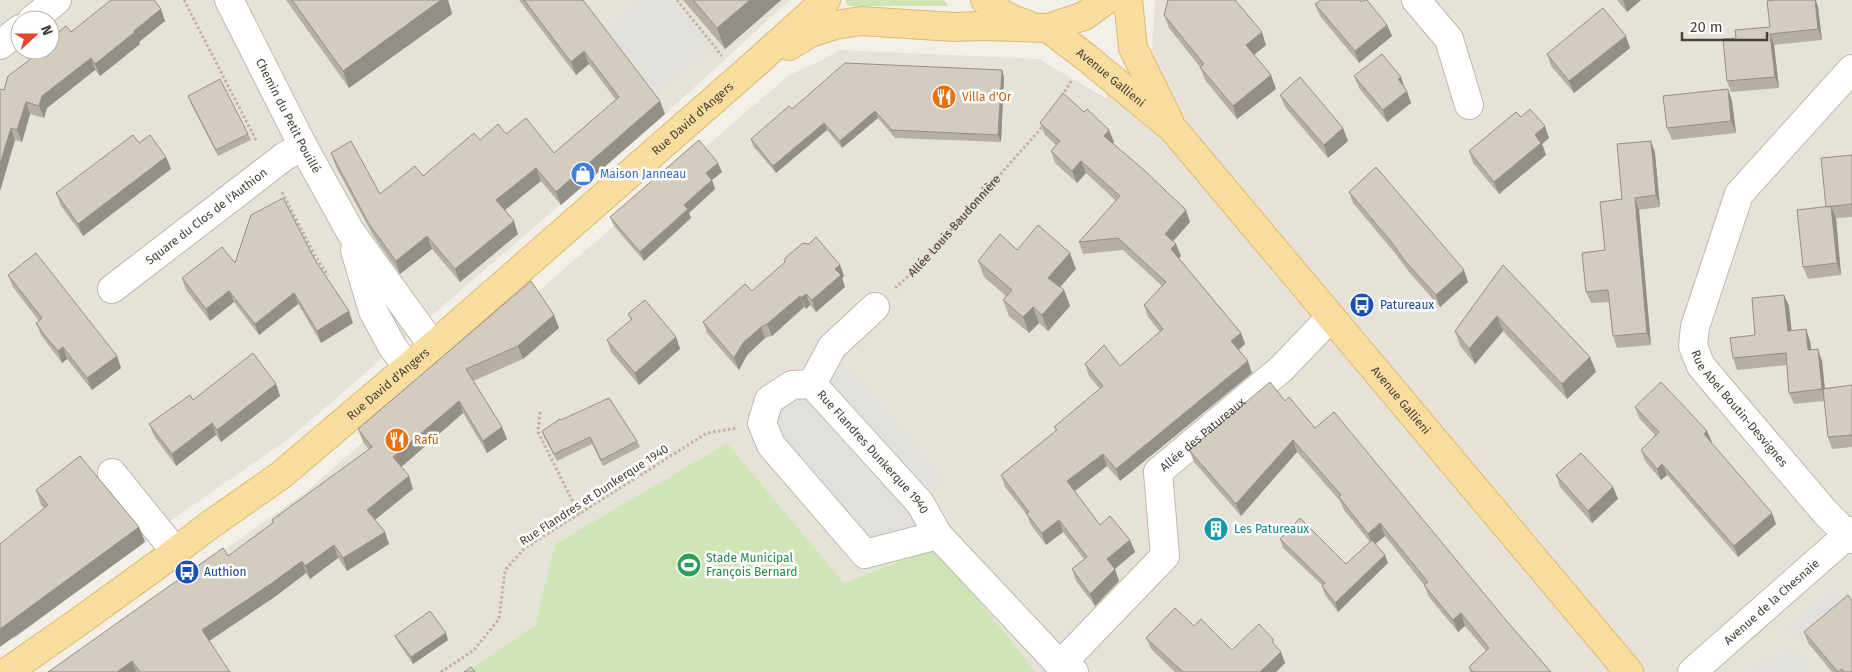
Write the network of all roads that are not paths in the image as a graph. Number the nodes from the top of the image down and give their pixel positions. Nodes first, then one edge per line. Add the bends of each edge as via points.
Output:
1 (57, 0) edge
2 (229, 0) edge
3 (826, 0) edge
4 (985, 0) edge
5 (1106, 0) edge
6 (1128, 0) edge
7 (1416, 0) edge
8 (44, 10) edge
9 (1042, 28) junction
10 (10, 37) edge
11 (0, 45) edge
12 (1852, 69) edge
13 (744, 74) junction
14 (1469, 105) dead end
15 (1173, 129) junction
16 (303, 146) junction
17 (350, 231) junction
18 (112, 289) dead end
19 (875, 307) road end
20 (1330, 317) junction
21 (432, 346) junction
22 (408, 368) junction
23 (812, 384) junction
24 (112, 473) dead end
25 (938, 535) junction
26 (1851, 535) edge
27 (175, 551) junction
28 (1067, 669) edge
29 (7, 672) edge
30 (1629, 672) edge
31 (1692, 672) edge

1 - 8 street
2 - 16 street, Chemin du Petit Pouillé
3 - 13 main road, Rue David d'Angers
4 - 9 main road, Avenue Gallieni via 1015,21
5 - 9 main road, Rue David d'Angers via 1084,16
6 - 15 main road, Avenue Gallieni via 1133,48
7 - 14 street via 1449,39
9 - 13 main road, Rue David d'Angers via 861,21 835,25 810,33
9 - 15 main road, Avenue Gallieni via 1087,58
10 - 11 street
12 - 26 street, Rue Abel Boutin-Desvignes via 1739,194 1695,327 1693,346 1701,366 1825,512
13 - 21 main road, Rue David d'Angers
15 - 20 main road, Avenue Gallieni
16 - 17 street, Chemin du Petit Pouillé
16 - 18 street, Square du Clos de l'Authion via 270,167
17 - 21 street, Chemin du Petit Pouillé
17 - 22 street, Chemin du Petit Pouillé via 373,311
19 - 23 street via 832,347
20 - 28 street, Allée des Patureaux via 1281,369 1158,472 1165,556
20 - 30 main road, Avenue Gallieni
21 - 22 main road, Rue David d'Angers
22 - 27 main road, Rue David d'Angers via 281,475
23 - 25 street, Rue Flandres Dunkerque 1940 via 920,503
23 - 25 street, Rue Flandres Dunkerque 1940 via 792,385 769,400 762,423 771,445 865,554
24 - 27 street
25 - 28 street, Rue Flandres Dunkerque 1940
26 - 31 street, Avenue de la Chesnaie
27 - 29 main road, Rue David d'Angers

